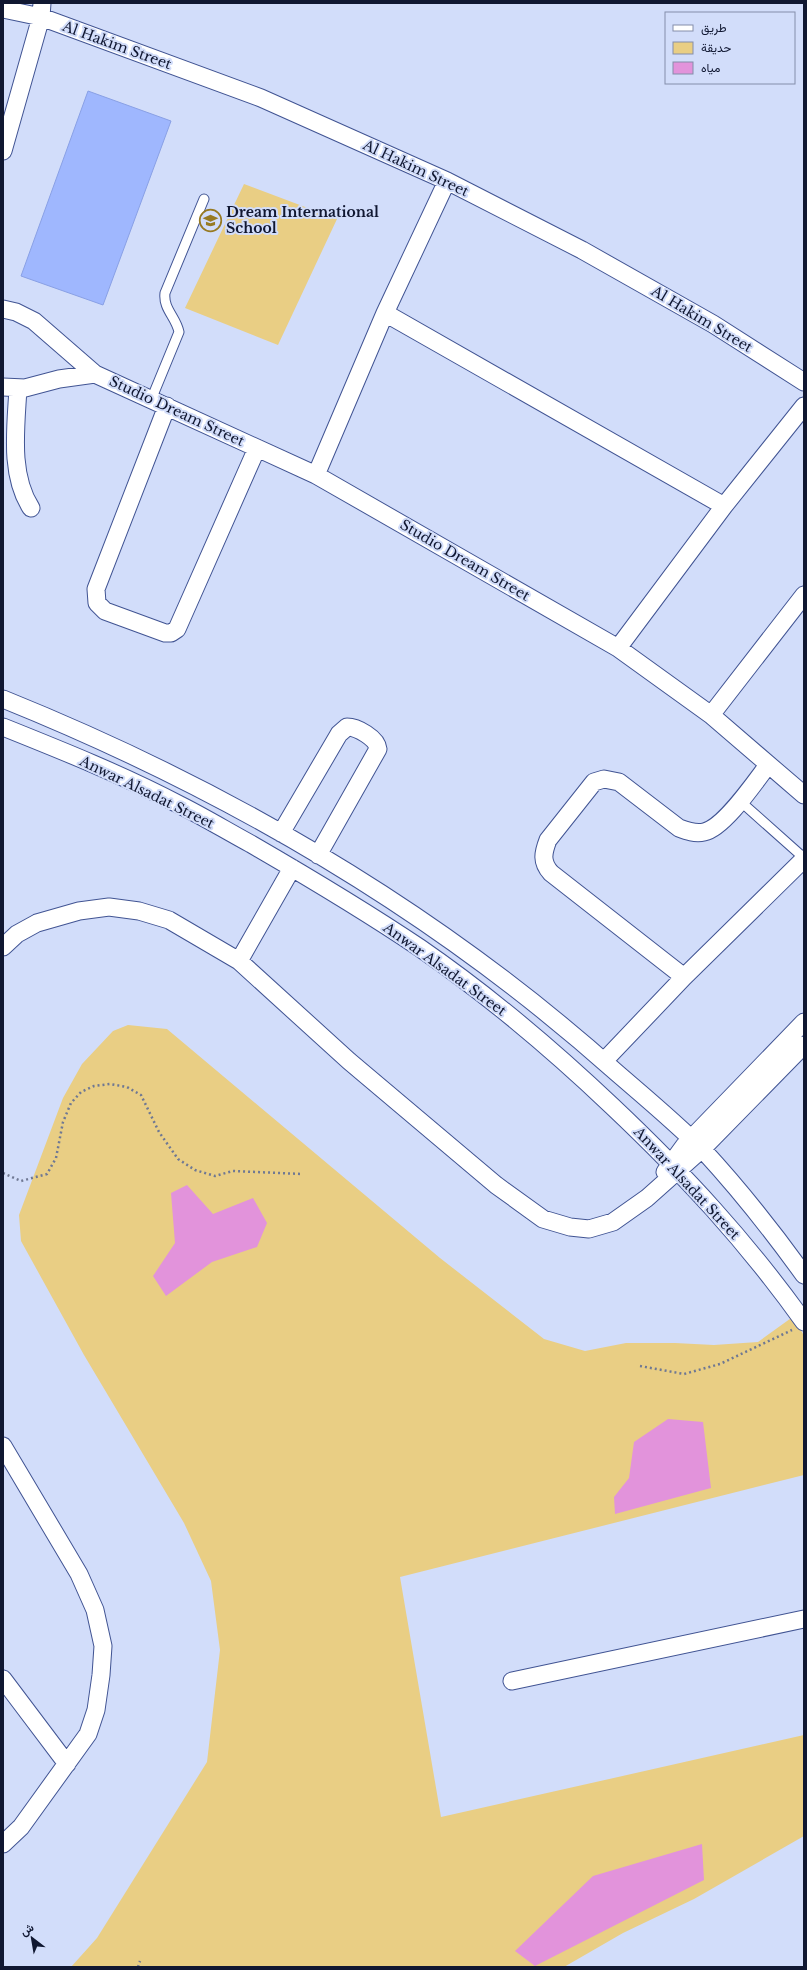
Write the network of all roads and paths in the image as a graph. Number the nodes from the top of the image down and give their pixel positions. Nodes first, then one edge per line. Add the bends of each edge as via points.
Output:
1 (3, 9) edge
2 (41, 10) edge
3 (3, 151) edge
4 (447, 181) junction
5 (204, 199) dead end
6 (3, 309) edge
7 (386, 313) junction
8 (96, 374) junction
9 (804, 382) edge
10 (10, 388) edge
11 (151, 400) junction
12 (167, 406) junction
13 (804, 406) edge
14 (257, 448) junction
15 (316, 476) junction
16 (724, 506) junction
17 (30, 508) dead end
18 (804, 595) edge
19 (618, 648) junction
20 (3, 699) edge
21 (711, 715) junction
22 (3, 727) edge
23 (768, 765) junction
24 (804, 795) edge
25 (740, 801) junction
26 (281, 833) junction
27 (318, 855) junction
28 (804, 858) edge
29 (292, 868) junction
30 (3, 946) edge
31 (238, 961) junction
32 (684, 977) junction
33 (804, 1022) edge
34 (804, 1045) edge
35 (604, 1061) junction
36 (696, 1144) junction
37 (675, 1167) junction
38 (3, 1173) edge
39 (302, 1174) dead end
40 (804, 1275) edge
41 (800, 1325) edge
42 (640, 1366) dead end
43 (3, 1446) edge
44 (804, 1619) edge
45 (3, 1679) edge
46 (512, 1681) dead end
47 (67, 1764) junction
48 (3, 1844) edge
49 (140, 1961) dead end
50 (138, 1967) edge

1 - 2 street, Al Hakim Street
2 - 3 street
2 - 4 street, Al Hakim Street via 261,98
4 - 7 street
4 - 9 street, Al Hakim Street via 582,250 713,324
5 - 11 lane via 166,293 165,304 179,332
6 - 8 street, Studio Dream Street via 34,321
7 - 15 street
7 - 16 street
8 - 10 street, Studio Dream Street
8 - 11 street, Studio Dream Street
10 - 17 street via 22,495
11 - 12 street, Studio Dream Street
12 - 14 street, Studio Dream Street
12 - 14 street via 96,589 97,603 105,611 165,633 176,629
13 - 16 street
14 - 15 street, Studio Dream Street
15 - 19 street, Studio Dream Street
16 - 19 street
18 - 21 street
19 - 21 street, Studio Dream Street
20 - 26 street, Anwar Alsadat Street via 113,746 217,797
21 - 23 street, Studio Dream Street
22 - 29 street, Anwar Alsadat Street via 180,804
23 - 24 street, Studio Dream Street
23 - 25 street
25 - 28 lane
25 - 32 street via 715,827 704,832 690,832 679,828 626,786 604,779 594,782 548,840 543,851 543,861 551,873
26 - 27 street, Anwar Alsadat Street
26 - 27 street via 339,734 347,727 358,729 375,742 378,749
27 - 35 street, Anwar Alsadat Street via 431,927 500,976
28 - 32 street
29 - 31 street
29 - 37 street, Anwar Alsadat Street via 421,949 498,1006 578,1073
30 - 31 street via 17,934 37,923 79,911 109,908 139,910 169,920
31 - 37 street via 457,1153 543,1219 570,1227 589,1229 613,1222 647,1198
32 - 35 street
33 - 36 street
34 - 36 street
35 - 36 street, Anwar Alsadat Street
36 - 37 street
36 - 40 street, Anwar Alsadat Street
37 - 41 street, Anwar Alsadat Street via 755,1255
38 - 39 path via 22,1181 47,1174 56,1158 63,1122 71,1103 81,1092 94,1086 110,1084 127,1087 140,1095 159,1132 178,1160 195,1170 215,1176 233,1172
41 - 42 path via 720,1364 684,1374
43 - 47 street via 79,1574 95,1610 103,1646 96,1710 88,1734
44 - 46 street
45 - 47 street
47 - 48 street via 21,1827
49 - 50 path

